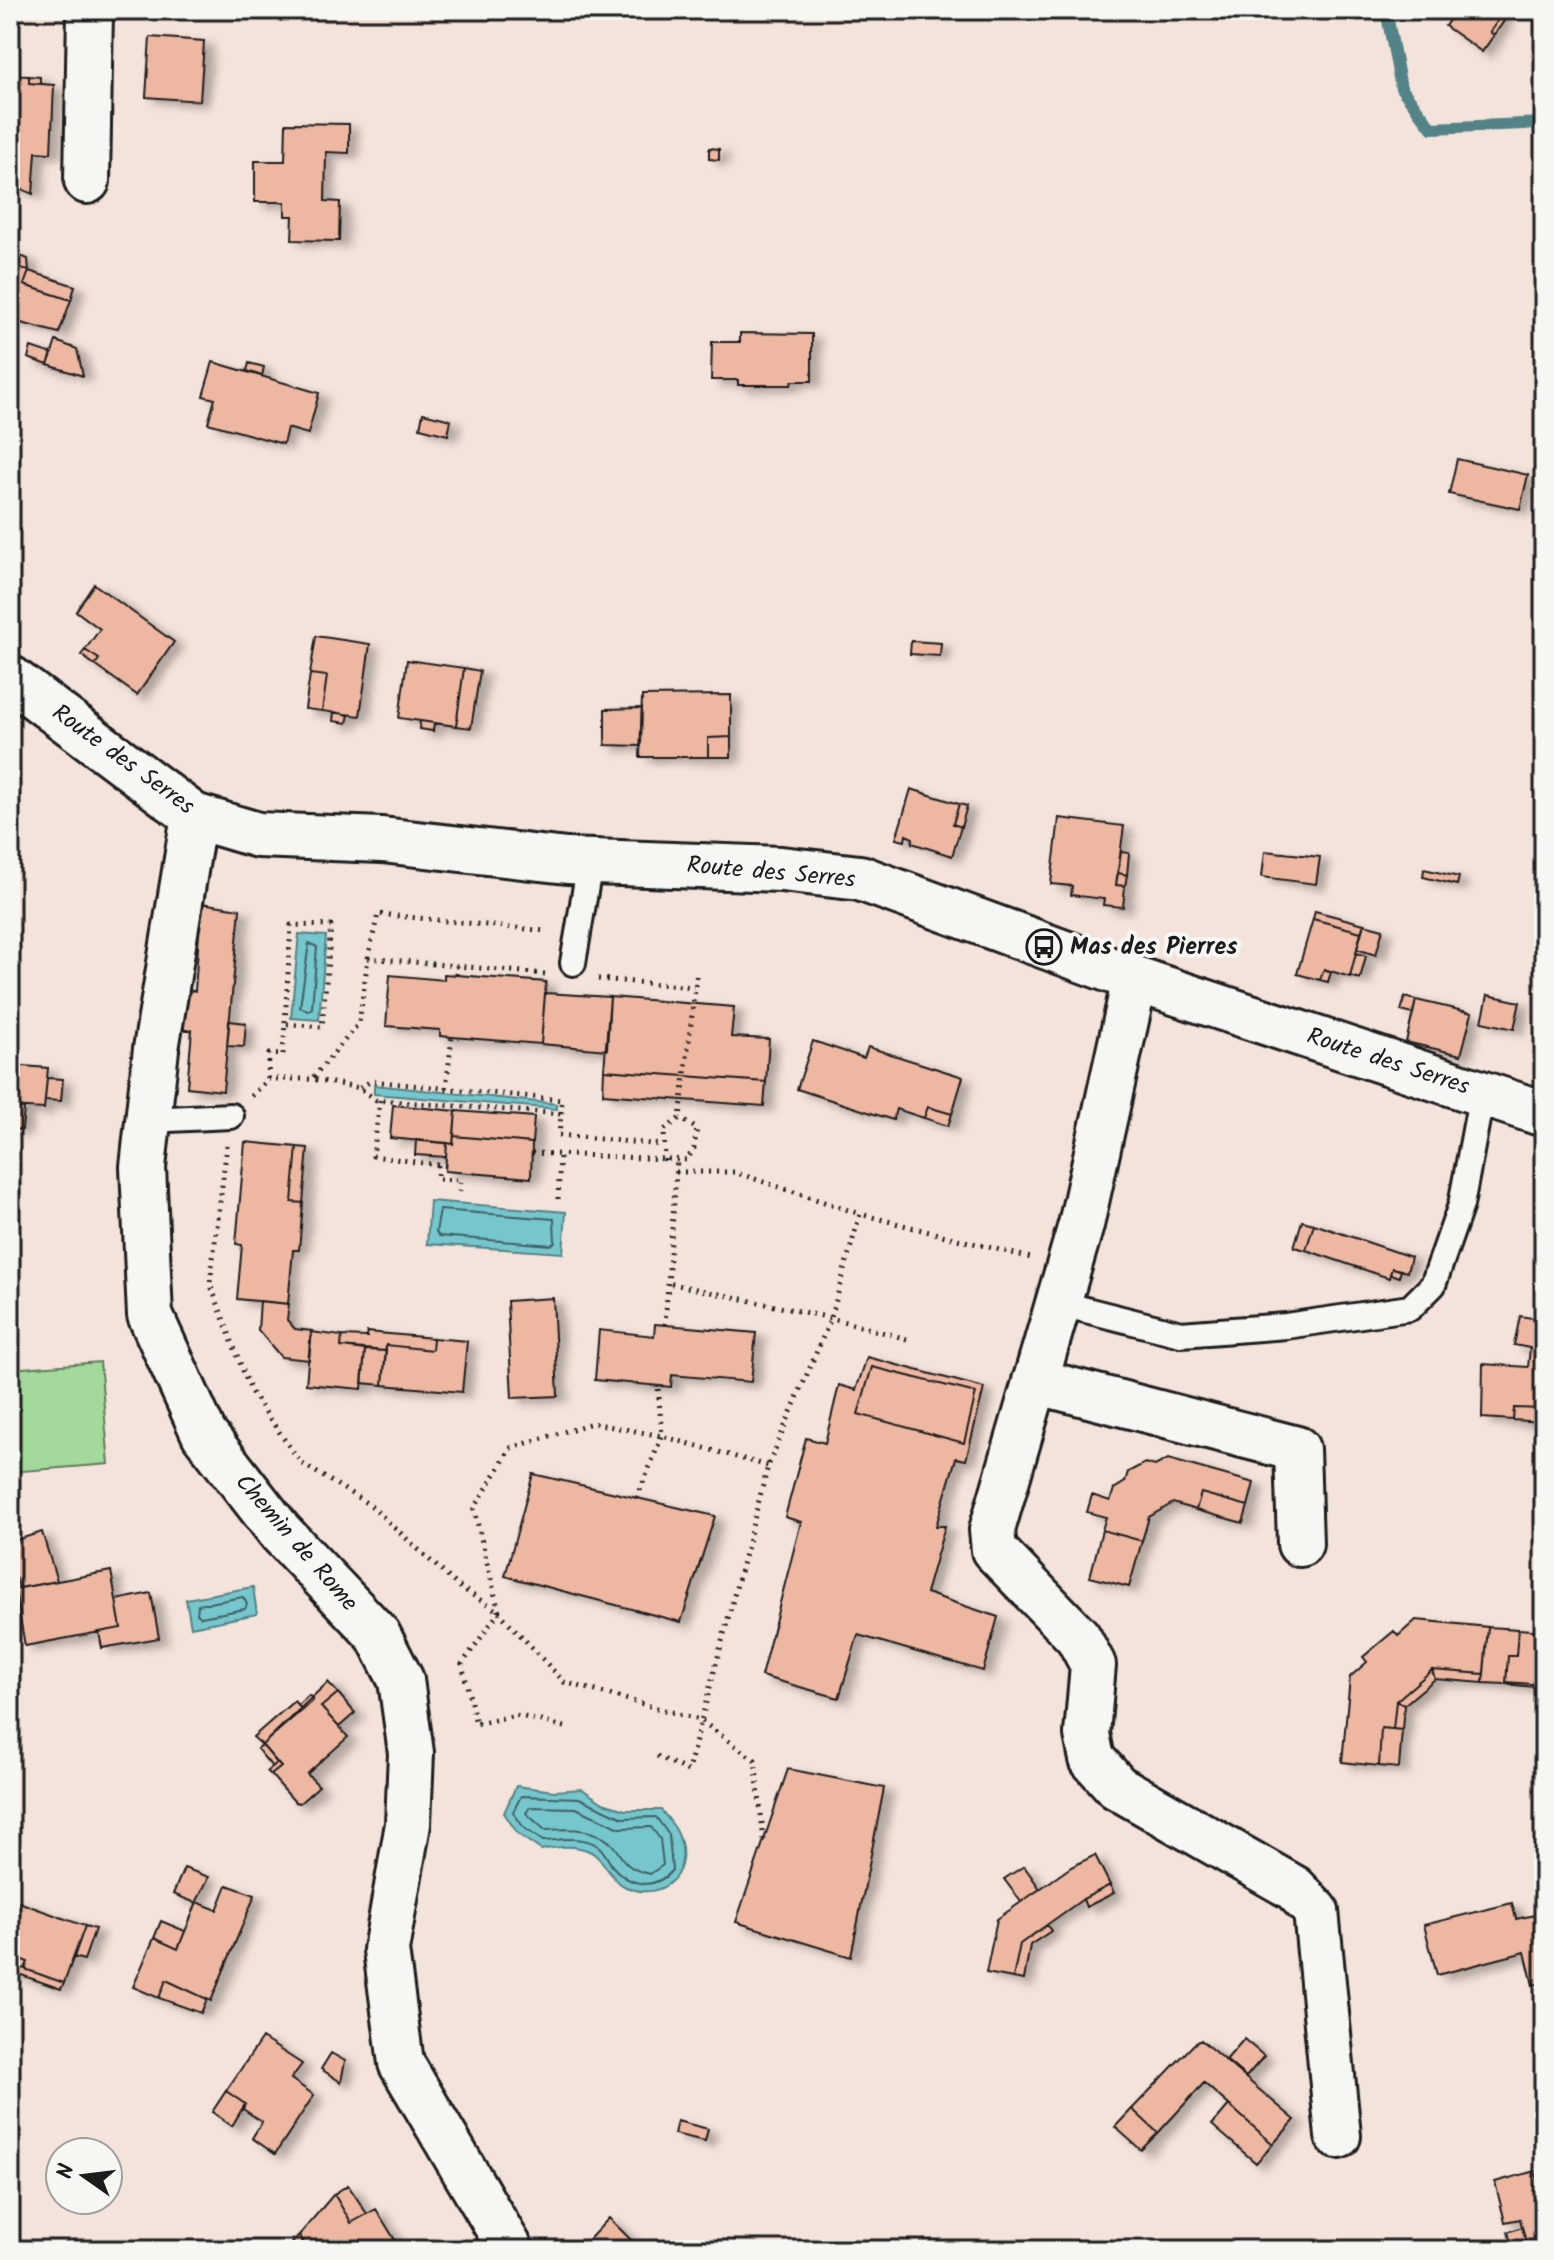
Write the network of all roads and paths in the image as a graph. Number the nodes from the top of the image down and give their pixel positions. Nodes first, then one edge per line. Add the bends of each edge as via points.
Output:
1 (90, 10) edge
2 (87, 181) dead end
3 (10, 678) edge
4 (194, 816) junction
5 (590, 862) junction
6 (552, 932) dead end
7 (368, 958) junction
8 (457, 966) junction
9 (697, 971) dead end
10 (573, 972) junction
11 (456, 975) dead end
12 (1135, 979) junction
13 (694, 987) junction
14 (285, 1024) junction
15 (452, 1037) dead end
16 (268, 1079) junction
17 (312, 1079) junction
18 (360, 1088) junction
19 (446, 1088) junction
20 (1482, 1093) junction
21 (380, 1100) junction
22 (561, 1114) junction
23 (1544, 1114) edge
24 (231, 1116) junction
25 (680, 1118) junction
26 (148, 1120) junction
27 (662, 1145) junction
28 (532, 1153) dead end
29 (560, 1155) junction
30 (677, 1160) junction
31 (665, 1161) junction
32 (676, 1172) junction
33 (459, 1197) dead end
34 (558, 1199) dead end
35 (860, 1214) junction
36 (1057, 1277) junction
37 (668, 1283) junction
38 (831, 1318) junction
39 (665, 1325) dead end
40 (907, 1339) dead end
41 (1035, 1381) junction
42 (658, 1386) dead end
43 (662, 1436) junction
44 (768, 1466) junction
45 (637, 1498) dead end
46 (1300, 1544) dead end
47 (499, 1612) junction
48 (700, 1720) junction
49 (565, 1727) dead end
50 (657, 1756) dead end
51 (764, 1841) dead end
52 (1338, 2136) dead end
53 (511, 2250) edge

1 - 2 street
3 - 4 street, Route des Serres
4 - 5 street, Route des Serres via 258,835 382,840
4 - 26 street, Chemin de Rome
5 - 10 lane
5 - 12 street, Route des Serres via 781,869 860,878
6 - 7 path via 378,914
7 - 8 path
7 - 17 path via 359,1023
8 - 10 path
8 - 11 path
9 - 13 path
10 - 13 path
12 - 20 street, Route des Serres
12 - 36 street
13 - 25 path
14 - 14 path via 291,925 331,926 322,1027
14 - 16 path via 283,1055 269,1054
15 - 19 path
16 - 17 path
16 - 24 path
17 - 18 path
18 - 19 path via 371,1081
18 - 21 path
19 - 22 path via 562,1100
20 - 23 street, Route des Serres
20 - 36 lane via 1461,1205 1433,1285 1410,1308 1181,1334
21 - 22 path
21 - 33 path via 373,1156 442,1165 437,1179 461,1180
22 - 27 path via 559,1135
24 - 26 lane
24 - 47 path via 210,1283 251,1392 301,1463 370,1505 457,1585
25 - 27 path via 664,1130
25 - 30 path via 697,1129 687,1160
26 - 53 street, Chemin de Rome via 143,1167 150,1315 204,1434 280,1532 378,1635 401,1680 411,1753 408,1824 386,1950 401,2063
27 - 31 path
28 - 29 path
29 - 31 path
29 - 34 path
30 - 31 path
30 - 32 path
32 - 35 path via 734,1172
32 - 37 path
35 - 36 path
35 - 38 path
36 - 41 street
37 - 38 path
37 - 39 path
38 - 40 path
38 - 44 path
41 - 46 street via 1297,1449
41 - 52 street via 992,1530 994,1550 1078,1637 1093,1665 1087,1734 1092,1759 1117,1787 1294,1888 1316,1911
42 - 43 path
43 - 44 path
43 - 45 path
43 - 47 path via 592,1423 511,1448 474,1509
44 - 48 path
47 - 48 path via 564,1682
47 - 49 path via 462,1664 476,1724 516,1715
48 - 50 path via 688,1771
48 - 51 path via 755,1760

